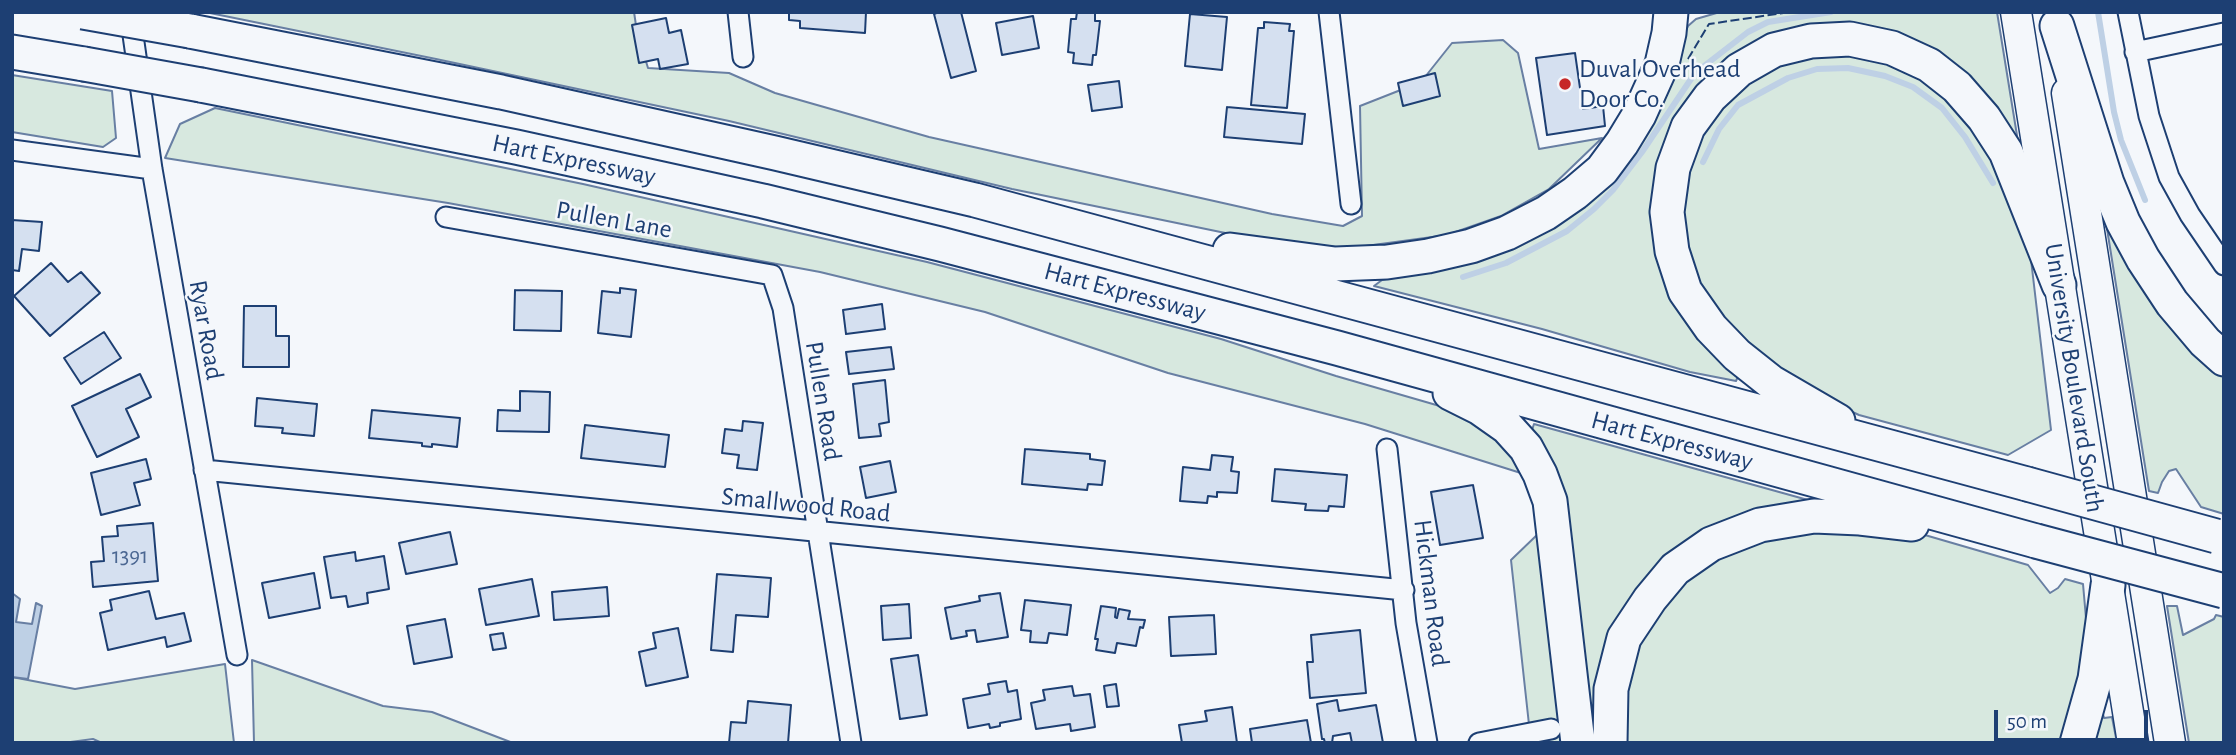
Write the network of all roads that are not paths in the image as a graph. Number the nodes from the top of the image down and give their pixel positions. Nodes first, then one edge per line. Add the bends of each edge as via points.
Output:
1 (83, 12) edge
2 (130, 12) edge
3 (737, 12) edge
4 (1329, 12) edge
5 (1671, 12) edge
6 (2016, 12) edge
7 (2128, 12) edge
8 (2056, 19) edge
9 (2224, 33) edge
10 (12, 52) edge
11 (2135, 52) junction
12 (743, 57) dead end
13 (12, 150) edge
14 (152, 169) junction
15 (1352, 204) dead end
16 (446, 217) dead end
17 (1079, 228) junction
18 (2224, 265) edge
19 (772, 275) joint
20 (2059, 285) junction
21 (1337, 348) junction
22 (2224, 359) edge
23 (1387, 449) dead end
24 (1893, 449) junction
25 (204, 470) junction
26 (817, 533) junction
27 (2220, 537) edge
28 (2036, 541) junction
29 (2108, 585) junction
30 (1404, 590) junction
31 (2224, 591) edge
32 (237, 655) dead end
33 (1565, 736) edge
34 (851, 743) edge
35 (1427, 743) edge
36 (1479, 743) edge
37 (1611, 743) edge
38 (2077, 743) edge
39 (2133, 743) edge
40 (2170, 743) edge

1 - 17 highway, Hart Expressway, bridge via 501,92
2 - 14 street, Ryar Road
3 - 12 street
4 - 15 street
5 - 17 highway via 1662,64 1639,115 1602,170 1546,213 1507,233 1428,256 1335,264
6 - 20 main road, University Boulevard South
7 - 11 street
8 - 22 highway via 2123,222 2172,303
8 - 40 main road, University Boulevard South
9 - 11 street
10 - 21 highway, Hart Expressway, bridge via 489,141 763,201
11 - 18 street via 2169,177
13 - 14 street
14 - 25 street, Ryar Road
16 - 19 street, Pullen Lane
17 - 24 highway, Hart Expressway
19 - 26 street, Pullen Road via 783,308
20 - 24 highway via 2006,152 1957,87 1929,65 1892,48 1850,40 1811,41 1774,50 1739,70 1710,97 1688,127 1673,168 1667,212 1672,251 1685,290 1711,328 1771,382
20 - 29 main road, University Boulevard South
21 - 28 highway, Hart Expressway
21 - 33 highway via 1480,408 1526,448 1550,500
23 - 30 street, Hickman Road
24 - 27 highway, Hart Expressway, bridge
25 - 26 street, Smallwood Road
25 - 32 street, Ryar Road
26 - 30 street, Smallwood Road
26 - 34 street, Pullen Road
28 - 31 highway, Hart Expressway, bridge
28 - 37 highway via 1814,516 1760,525 1711,544 1675,569 1624,638 1611,690
29 - 38 highway via 2095,680
29 - 39 main road, University Boulevard South
30 - 35 street, Hickman Road
33 - 36 street

